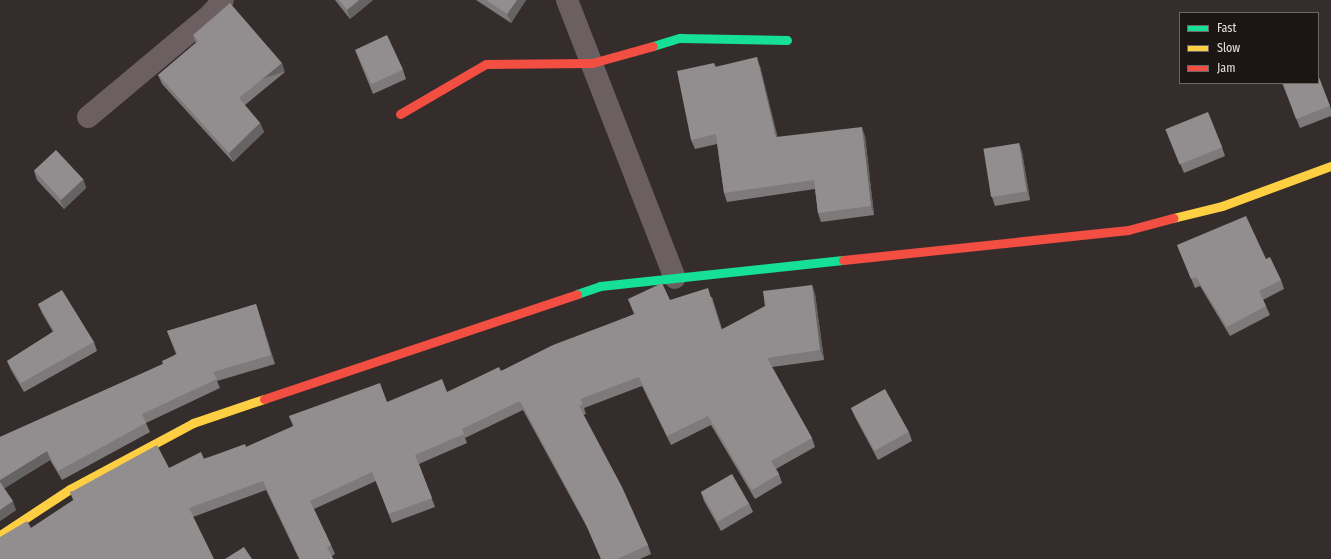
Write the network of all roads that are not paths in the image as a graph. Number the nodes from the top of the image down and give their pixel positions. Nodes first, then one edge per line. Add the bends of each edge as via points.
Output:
1 (223, 0) edge
2 (567, 0) edge
3 (787, 40) dead end
4 (592, 63) junction
5 (400, 114) dead end
6 (88, 117) dead end
7 (1331, 166) edge
8 (675, 278) junction
9 (0, 535) edge

1 - 6 street via 211,14
2 - 4 street
3 - 4 street via 680,38
4 - 5 street via 486,64
4 - 8 street
7 - 8 street via 1222,206 1128,230
8 - 9 street via 600,286 193,423 70,489

